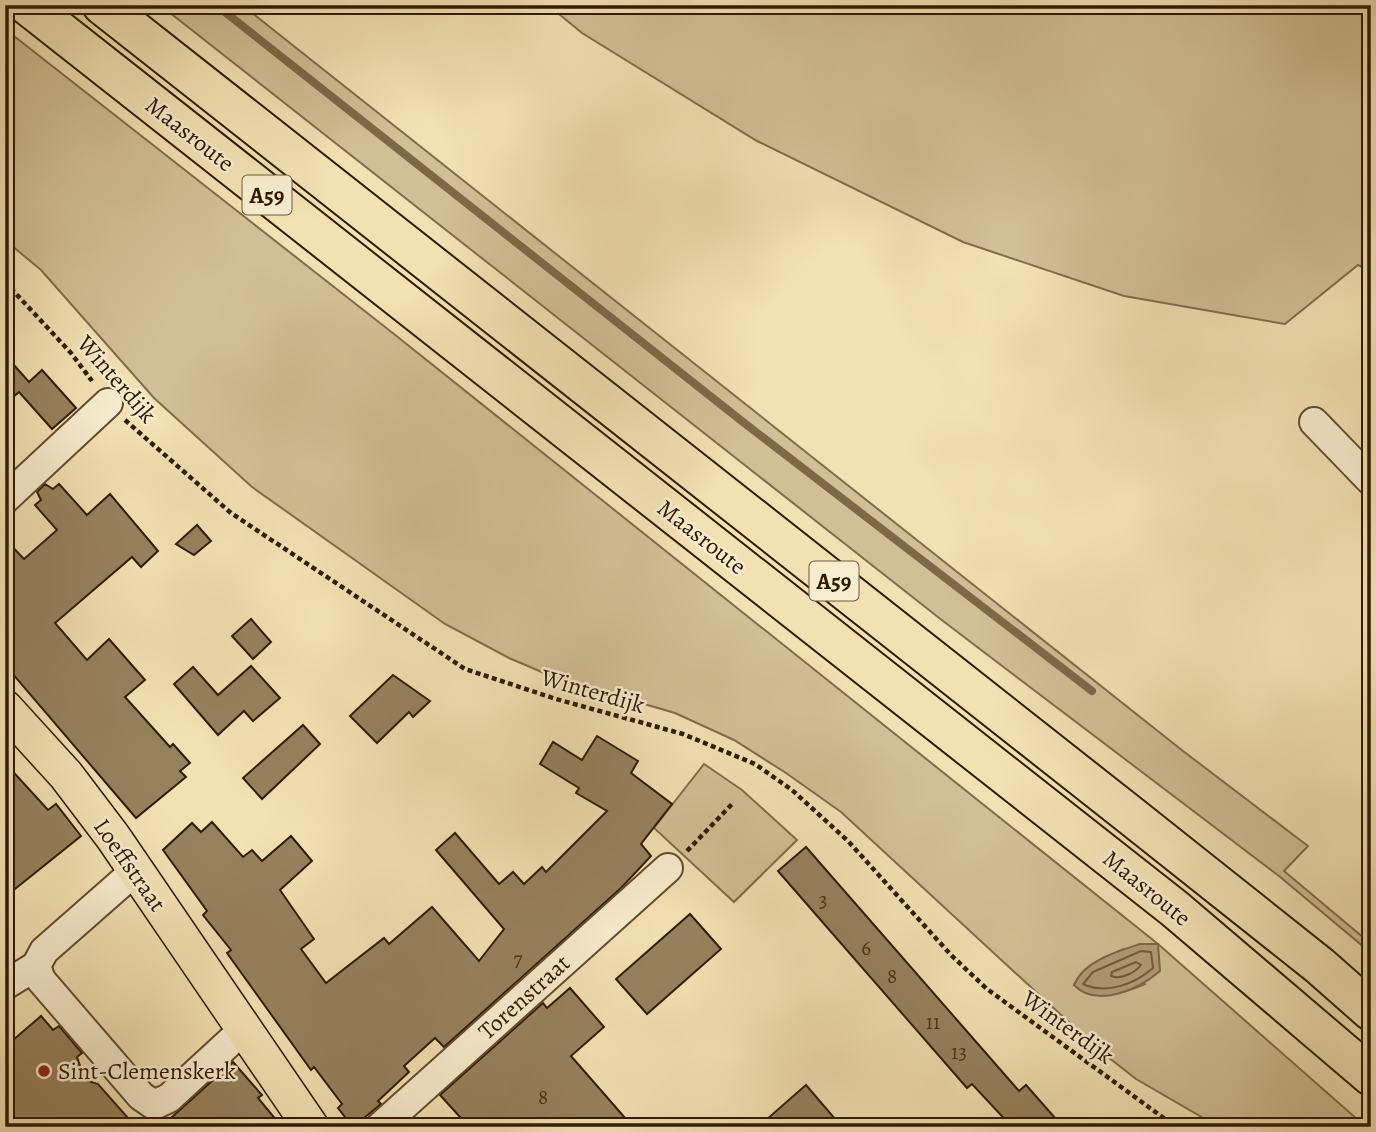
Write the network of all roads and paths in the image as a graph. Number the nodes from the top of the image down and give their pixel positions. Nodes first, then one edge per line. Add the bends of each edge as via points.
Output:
1 (27, 5) edge
2 (102, 5) edge
3 (5, 282) edge
4 (108, 403) junction
5 (1314, 422) dead end
6 (1371, 481) edge
7 (5, 499) edge
8 (5, 708) edge
9 (734, 802) dead end
10 (668, 868) joint
11 (135, 871) junction
12 (36, 966) junction
13 (5, 985) edge
14 (1371, 1011) edge
15 (1307, 1020) junction
16 (244, 1029) junction
17 (1371, 1076) edge
18 (1371, 1092) edge
19 (311, 1127) edge
20 (380, 1127) edge
21 (1176, 1127) edge

1 - 15 highway, Maasroute / A59 via 1175,909
2 - 14 highway, Maasroute / A59 via 1320,966
3 - 4 path, Winterdijk via 71,353
4 - 7 street
4 - 21 path, Winterdijk via 231,513 465,669 683,734 755,764 792,790 848,841 987,989
5 - 6 street
8 - 11 main road, Loeffstraat via 66,775
9 - 10 path
10 - 20 street, Torenstraat
11 - 12 street via 44,951
11 - 16 main road, Loeffstraat
12 - 13 street
12 - 16 street via 41,980 141,1096 154,1105 169,1098
15 - 17 highway, Maasroute / A59
15 - 18 highway, A59
16 - 19 main road, Loeffstraat

